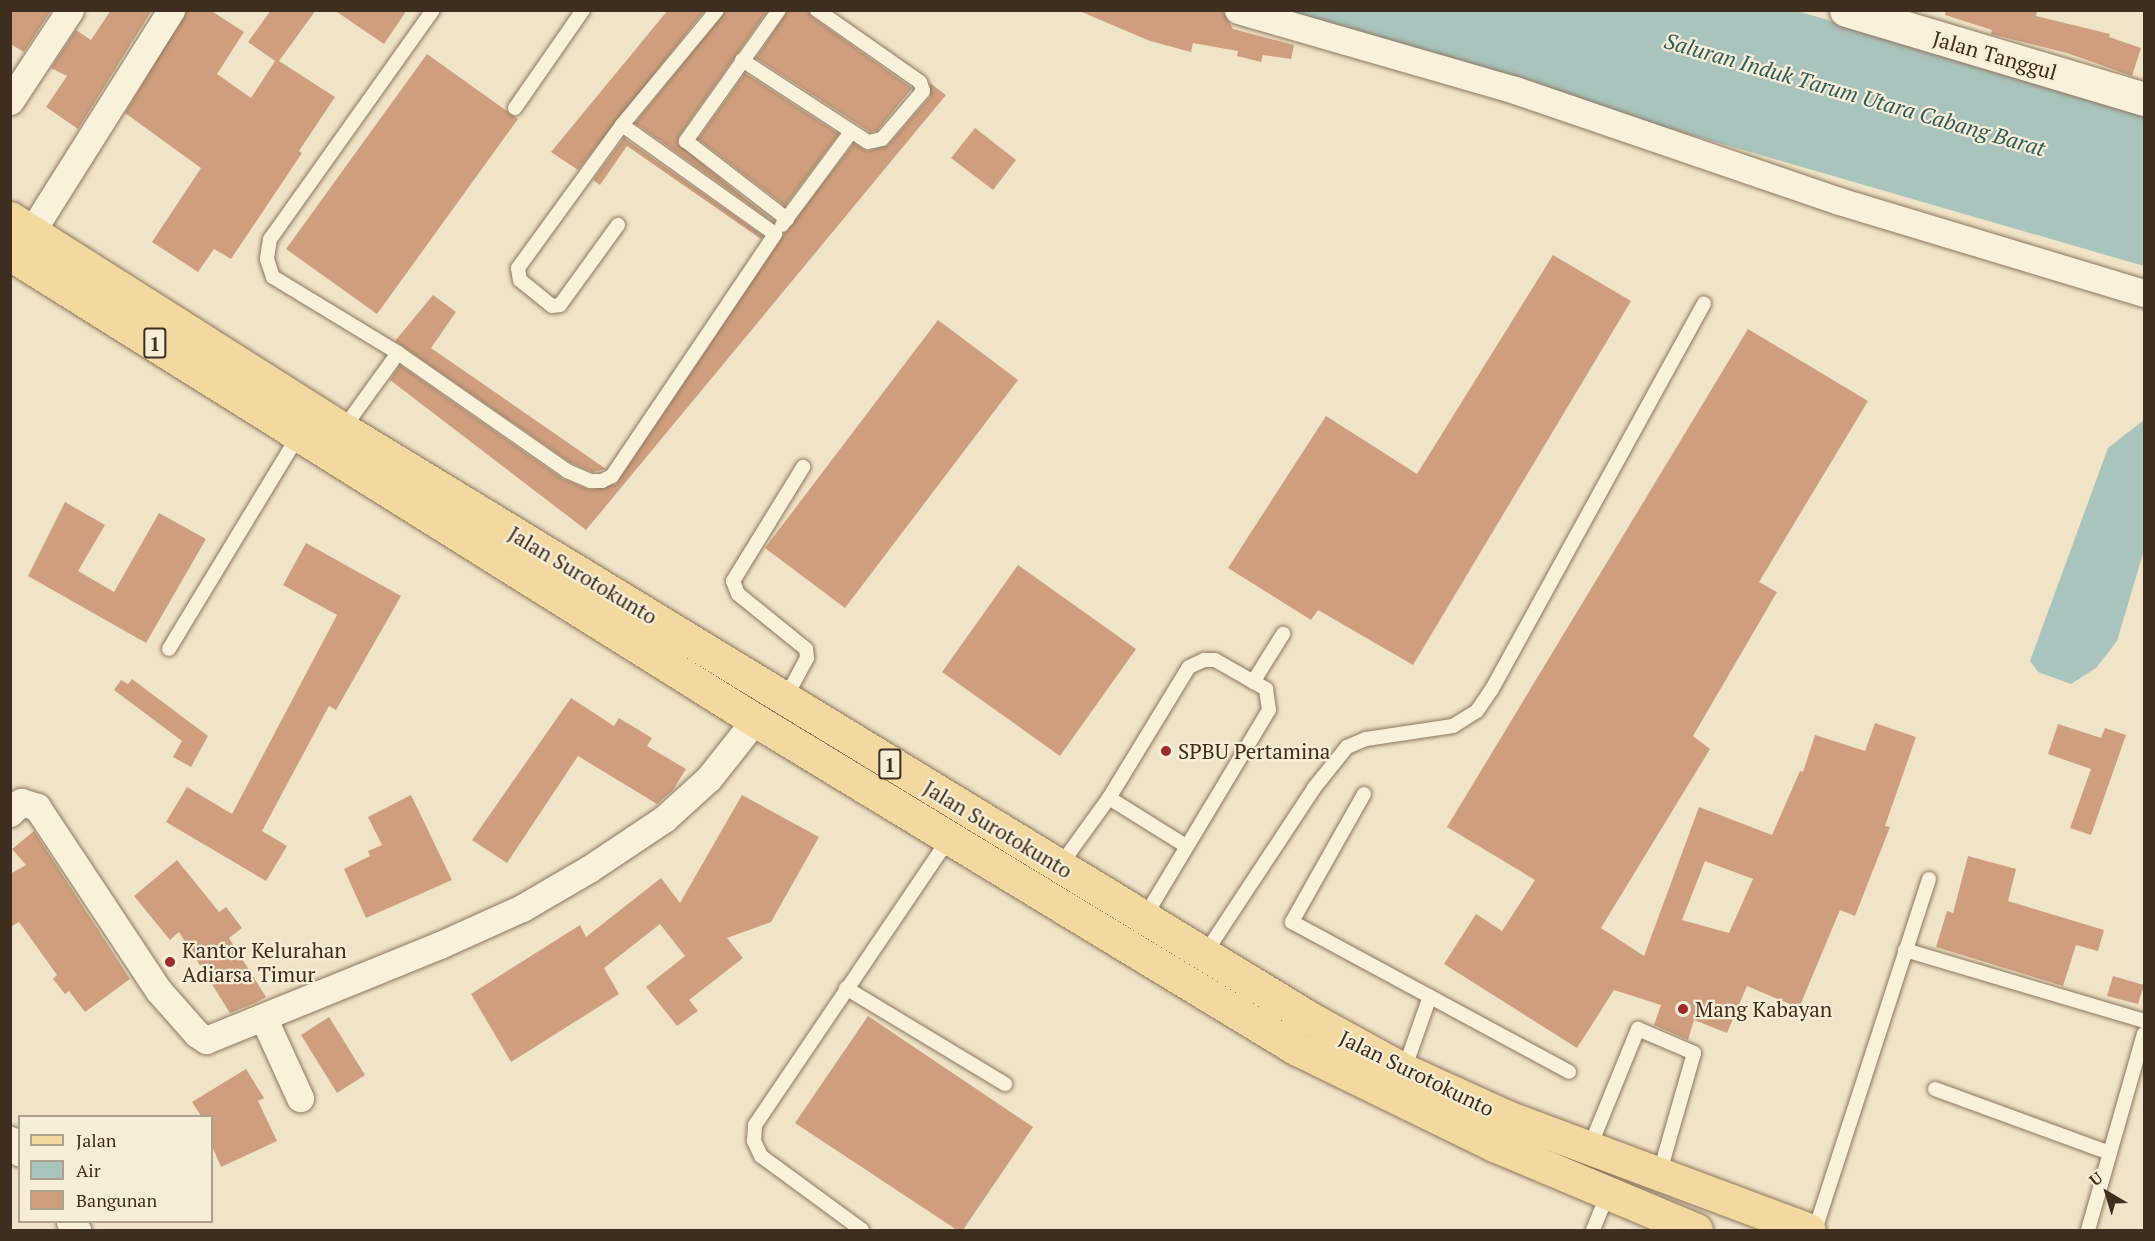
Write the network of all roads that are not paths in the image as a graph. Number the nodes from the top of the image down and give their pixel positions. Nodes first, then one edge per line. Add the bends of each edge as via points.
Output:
1 (70, 10) edge
2 (171, 10) edge
3 (433, 10) edge
4 (583, 10) edge
5 (717, 10) edge
6 (779, 10) edge
7 (817, 10) edge
8 (1238, 10) edge
9 (1846, 10) edge
10 (742, 60) junction
11 (2145, 99) edge
12 (10, 101) edge
13 (515, 108) dead end
14 (622, 125) junction
15 (851, 132) junction
16 (787, 219) junction
17 (618, 225) dead end
18 (18, 234) edge
19 (776, 234) junction
20 (2145, 292) edge
21 (1704, 303) dead end
22 (398, 353) junction
23 (343, 429) junction
24 (298, 436) junction
25 (803, 467) dead end
26 (1283, 634) dead end
27 (169, 649) dead end
28 (1253, 682) junction
29 (786, 697) junction
30 (754, 720) junction
31 (1364, 794) dead end
32 (1109, 798) junction
33 (10, 813) edge
34 (950, 836) junction
35 (1186, 846) junction
36 (1060, 866) junction
37 (1929, 879) dead end
38 (1041, 893) junction
39 (1145, 916) junction
40 (1905, 950) junction
41 (1196, 968) junction
42 (846, 988) junction
43 (1430, 996) junction
44 (264, 1019) junction
45 (2145, 1021) edge
46 (2145, 1034) edge
47 (1404, 1070) junction
48 (1569, 1072) dead end
49 (1005, 1084) dead end
50 (1935, 1089) dead end
51 (300, 1098) dead end
52 (1588, 1149) junction
53 (2110, 1153) junction
54 (1659, 1175) junction
55 (1607, 1196) junction
56 (862, 1230) edge
57 (1593, 1230) edge
58 (1696, 1230) edge
59 (1809, 1230) edge
60 (1815, 1230) edge
61 (2088, 1230) edge

1 - 12 street
2 - 18 street
3 - 22 lane via 270,239 267,259 273,277
4 - 13 lane
5 - 14 lane
6 - 10 lane
7 - 15 lane via 918,79 923,91 882,139 867,142
8 - 20 street via 1515,90 1839,201
9 - 11 street, Jalan Tanggul
10 - 15 lane
10 - 16 lane via 686,141
14 - 17 lane via 518,268 520,280 552,306 560,305
14 - 19 lane
15 - 16 lane
16 - 19 lane
18 - 23 main road, Jalan Surotokunto / 1
18 - 24 main road, Jalan Surotokunto / 1
19 - 22 lane via 612,476 602,481 590,481 567,471
21 - 41 lane via 1498,679 1476,711 1453,726 1366,739 1347,747 1314,788
22 - 23 lane
23 - 29 main road, Jalan Surotokunto / 1
24 - 27 lane
24 - 30 main road, Jalan Surotokunto / 1
25 - 29 lane via 734,581 738,594 806,650 807,658
26 - 28 lane
28 - 32 lane via 1215,660 1189,667
28 - 35 lane via 1270,695 1269,710
29 - 36 main road, Jalan Surotokunto / 1
30 - 34 main road, Jalan Surotokunto / 1
30 - 44 street via 709,778 664,819 589,869 522,908
31 - 43 lane via 1292,922
32 - 35 lane
32 - 36 lane
33 - 44 street via 21,802 37,807 159,991 196,1034 206,1040
34 - 38 main road, Jalan Surotokunto / 1
34 - 42 lane
35 - 39 lane
36 - 38 lane
36 - 39 main road, Jalan Surotokunto / 1
37 - 40 lane
38 - 41 main road, Jalan Surotokunto / 1
39 - 41 main road, Jalan Surotokunto / 1
40 - 45 lane
40 - 60 lane
41 - 47 main road, Jalan Surotokunto / 1 via 1311,1019
41 - 55 main road, Jalan Surotokunto / 1 via 1297,1049
42 - 49 lane
42 - 56 lane via 755,1125 754,1141 761,1156
43 - 47 lane
43 - 48 lane
44 - 51 street
46 - 53 lane
47 - 52 main road, Jalan Surotokunto / 1
50 - 53 lane
52 - 54 main road, Jalan Surotokunto / 1
52 - 54 lane via 1638,1029 1694,1053
53 - 61 lane
54 - 59 main road, Jalan Surotokunto / 1
55 - 57 lane
55 - 58 main road, Jalan Surotokunto / 1

